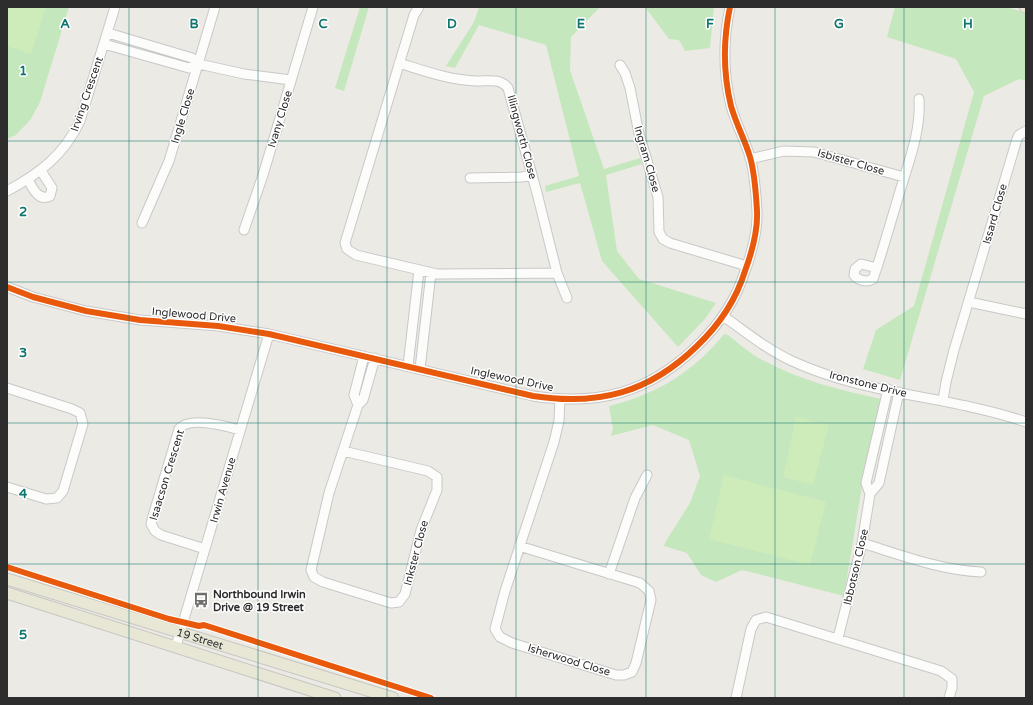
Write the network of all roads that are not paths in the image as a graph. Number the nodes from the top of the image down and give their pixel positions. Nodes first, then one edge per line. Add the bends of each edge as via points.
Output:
1 (115, 7) edge
2 (215, 7) edge
3 (313, 7) edge
4 (419, 7) edge
5 (730, 7) edge
6 (108, 33) junction
7 (104, 44) junction
8 (154, 47) junction
9 (151, 57) junction
10 (399, 63) junction
11 (199, 64) junction
12 (620, 65) dead end
13 (291, 80) junction
14 (919, 99) dead end
15 (1026, 131) edge
16 (750, 159) junction
17 (41, 171) junction
18 (532, 175) junction
19 (470, 178) dead end
20 (904, 178) junction
21 (28, 179) junction
22 (7, 191) edge
23 (142, 223) dead end
24 (244, 230) dead end
25 (747, 266) junction
26 (877, 268) dead end
27 (419, 270) junction
28 (431, 273) junction
29 (557, 273) junction
30 (7, 287) edge
31 (567, 298) dead end
32 (969, 302) junction
33 (1026, 314) edge
34 (723, 316) junction
35 (269, 334) junction
36 (364, 356) junction
37 (375, 358) junction
38 (408, 366) junction
39 (420, 369) junction
40 (7, 388) edge
41 (888, 389) junction
42 (899, 392) junction
43 (560, 399) junction
44 (943, 400) junction
45 (358, 405) junction
46 (1026, 422) edge
47 (240, 430) junction
48 (343, 451) junction
49 (647, 475) dead end
50 (7, 487) edge
51 (870, 494) junction
52 (862, 543) junction
53 (519, 546) junction
54 (205, 549) junction
55 (981, 572) dead end
56 (609, 574) junction
57 (7, 579) edge
58 (7, 593) edge
59 (180, 633) junction
60 (838, 638) junction
61 (176, 646) junction
62 (336, 698) edge
63 (393, 698) edge
64 (736, 698) edge
65 (949, 698) edge

1 - 6 street, Irving Crescent
2 - 11 street, Ingle Close
3 - 13 street, Ivany Close
4 - 10 street via 414,15
5 - 16 street, Inglewood Drive via 725,72 732,107
6 - 7 street, Irving Crescent
6 - 8 street
7 - 9 street
7 - 17 street, Irving Crescent via 74,136 60,154
8 - 9 street
8 - 11 street via 192,58
9 - 11 street via 189,68
10 - 18 street, Illingworth Close via 445,77 498,81 504,84 510,91
10 - 27 street via 345,243 347,249 356,255
11 - 13 street via 244,74
11 - 23 street, Ingle Close via 169,161
12 - 25 street, Ingram Close via 630,88 639,134 658,197 658,227 661,236 670,243
13 - 24 street, Ivany Close
14 - 20 street via 917,132
15 - 32 street, Issard Close via 1017,139
16 - 20 street, Isbister Close via 784,151 814,152
16 - 25 street, Inglewood Drive via 757,214 755,236
17 - 21 street, Irving Crescent
17 - 21 street via 52,188 50,196 41,198
18 - 19 street
18 - 29 street, Illingworth Close
20 - 26 street
21 - 22 street, Irving Crescent
25 - 34 street, Inglewood Drive via 739,289
27 - 28 street
27 - 38 street
28 - 29 street
28 - 39 street
29 - 31 street, Illingworth Close
30 - 35 street, Inglewood Drive via 57,304 115,317 218,326
32 - 33 street
32 - 44 street, Issard Close
34 - 41 street, Ironstone Drive via 764,346 793,362 837,377
34 - 43 street, Inglewood Drive via 680,362 650,381 603,396
35 - 36 street, Inglewood Drive
35 - 47 street, Irwin Avenue
36 - 37 street, Inglewood Drive
36 - 45 street, Inkster Close via 354,395
37 - 38 street, Inglewood Drive
37 - 45 street, Inkster Close via 364,400
38 - 39 street, Inglewood Drive
39 - 43 street, Inglewood Drive via 519,394
40 - 50 street via 72,408 80,413 83,424 63,491 57,498 46,499
41 - 42 street, Ironstone Drive
41 - 51 street, Ibbotson Close via 866,484
42 - 44 street, Ironstone Drive
42 - 51 street, Ibbotson Close via 879,483
43 - 53 street, Isherwood Close via 557,432
44 - 46 street, Ironstone Drive
45 - 48 street, Inkster Close
47 - 54 street, Irwin Avenue
47 - 54 street, Isaacson Crescent via 226,425 193,422 181,426 152,516 151,524 158,533
48 - 48 street, Inkster Close via 311,562 312,574 323,582 390,603 399,602 405,594 421,530 437,490 437,477 428,471
49 - 56 street via 635,498
51 - 52 street, Ibbotson Close
52 - 55 street via 937,566
52 - 60 street, Ibbotson Close
53 - 56 street, Isherwood Close
53 - 56 street, Isherwood Close via 496,624 496,632 512,643 616,675 624,675 632,672 635,667 650,596 643,585
54 - 59 street, Irwin Avenue
57 - 59 main road, 19 Street
58 - 61 main road, 19 Street
59 - 61 street, Irwin Avenue
59 - 63 main road, 19 Street
60 - 64 street via 770,618 758,619 751,630
60 - 65 street via 946,673 953,683
61 - 62 main road, 19 Street

